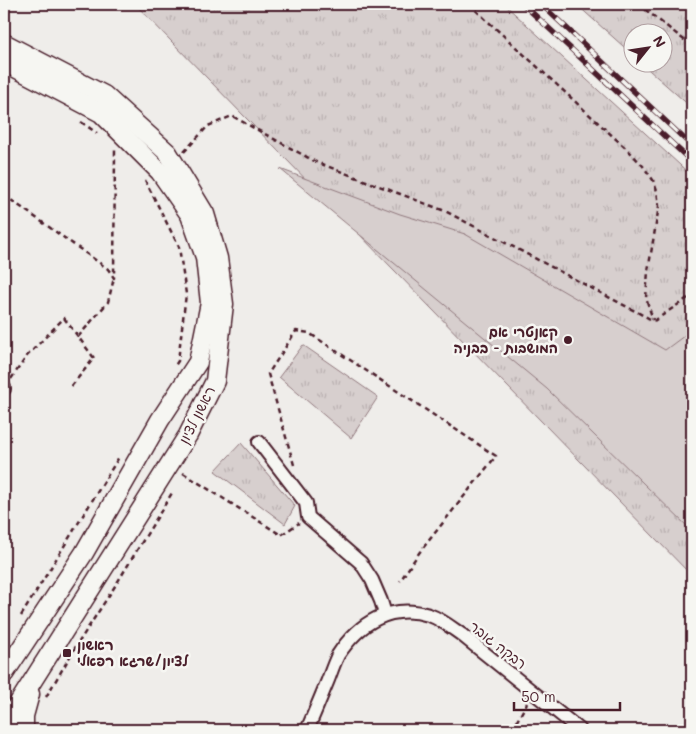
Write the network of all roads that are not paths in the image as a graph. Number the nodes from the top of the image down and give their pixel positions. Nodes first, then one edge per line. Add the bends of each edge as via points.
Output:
1 (4, 43) edge
2 (4, 62) edge
3 (259, 442) dead end
4 (385, 614) junction
5 (4, 674) edge
6 (34, 678) junction
7 (4, 726) edge
8 (24, 730) edge
9 (308, 730) edge
10 (580, 730) edge

1 - 6 main road, ראשון לציון via 104,95 168,153 205,214 218,258 224,304 215,381 188,435
2 - 5 main road, ראשון לציון via 101,113 160,172 190,215 205,257 210,303 198,362 160,420 84,553
3 - 4 street via 306,503 308,517 361,563 372,580
4 - 9 street via 366,624 337,657
4 - 10 street, רבקה גובר via 413,612 443,622
6 - 7 main road, ראשון לציון
6 - 8 main road via 24,716

